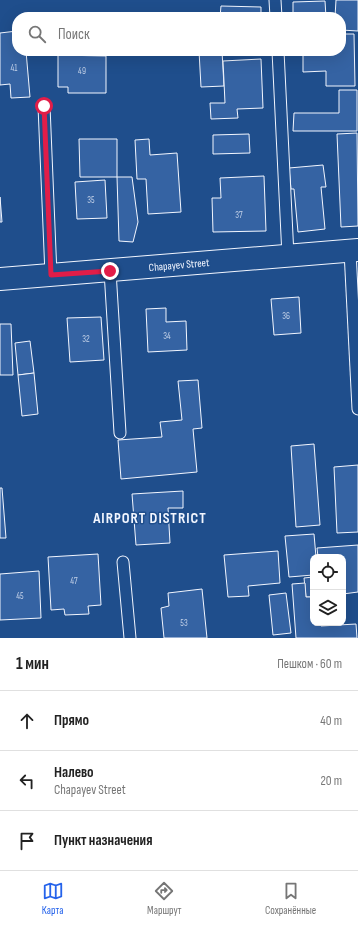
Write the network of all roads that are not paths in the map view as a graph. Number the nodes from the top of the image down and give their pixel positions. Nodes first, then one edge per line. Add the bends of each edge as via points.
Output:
1 (276, 0) edge
2 (276, 12) edge
3 (278, 56) edge
4 (44, 106) dead end
5 (354, 251) edge
6 (288, 256) junction
7 (110, 271) junction
8 (51, 275) junction
9 (0, 279) edge
10 (358, 408) edge
11 (120, 433) dead end
12 (123, 562) dead end
13 (130, 638) edge

1 - 2 lane
3 - 6 lane
4 - 8 lane
5 - 6 street, Chapayev Street
5 - 10 lane
6 - 7 street, Chapayev Street
7 - 8 street, Chapayev Street
7 - 11 lane
8 - 9 street, Chapayev Street
12 - 13 lane

